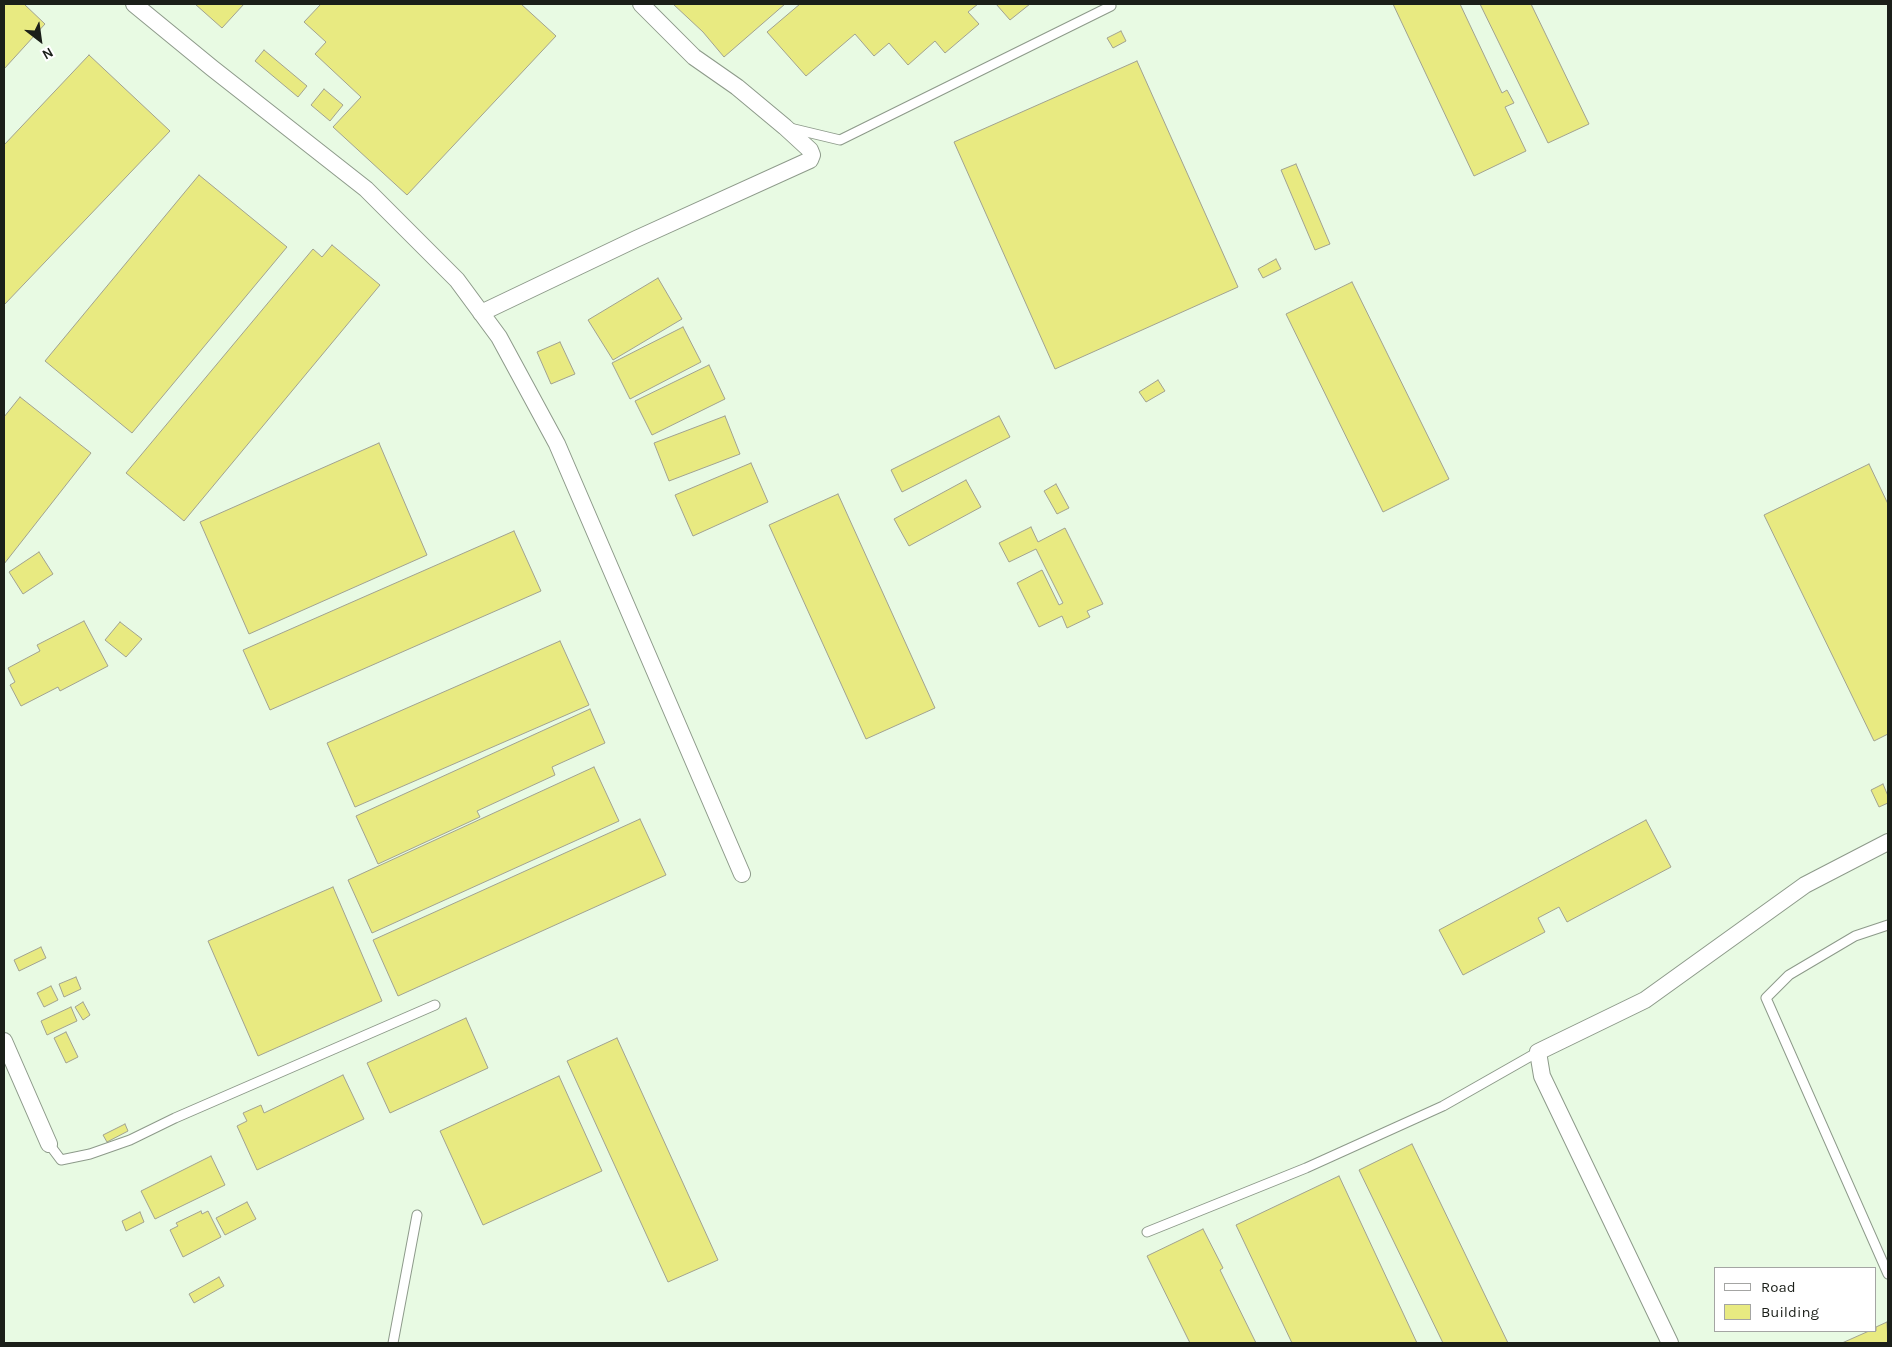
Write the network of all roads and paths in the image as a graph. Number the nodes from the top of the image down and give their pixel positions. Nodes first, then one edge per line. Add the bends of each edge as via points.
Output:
1 (134, 4) edge
2 (641, 4) edge
3 (1111, 6) dead end
4 (785, 127) junction
5 (481, 313) junction
6 (1888, 842) edge
7 (742, 874) dead end
8 (1888, 925) edge
9 (435, 1005) dead end
10 (4, 1041) edge
11 (1538, 1052) junction
12 (49, 1144) joint
13 (418, 1215) dead end
14 (1147, 1232) dead end
15 (1888, 1274) edge
16 (393, 1343) edge
17 (1670, 1343) edge

1 - 5 street via 366,189 457,280
2 - 4 street via 694,57
3 - 4 lane via 840,140
4 - 5 street via 810,150 810,160
5 - 7 street via 499,337 557,444
6 - 11 street via 1805,885 1644,1000
8 - 15 lane via 1855,936 1789,975 1766,998
9 - 12 lane via 130,1140 61,1160
10 - 12 street
11 - 14 lane via 1443,1106 1306,1168
11 - 17 street via 1542,1076
13 - 16 lane

